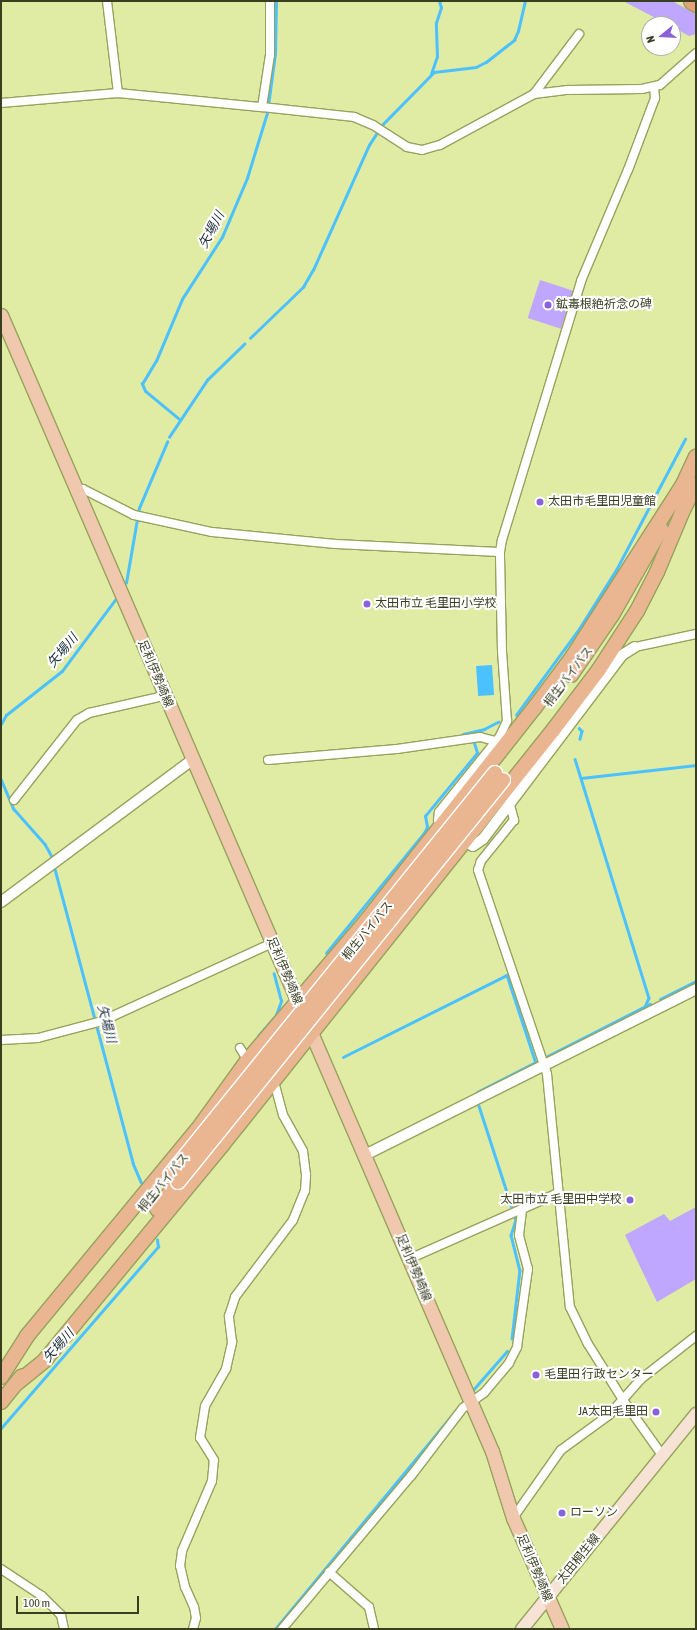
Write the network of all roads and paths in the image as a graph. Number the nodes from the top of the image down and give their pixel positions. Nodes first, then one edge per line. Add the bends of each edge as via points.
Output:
1 (106, 1) edge
2 (270, 1) edge
3 (691, 1) edge
4 (696, 4) edge
5 (578, 34) dead end
6 (696, 53) edge
7 (654, 87) junction
8 (118, 93) junction
9 (534, 94) junction
10 (1, 103) edge
11 (262, 107) junction
12 (1, 315) edge
13 (696, 456) edge
14 (690, 483) edge
15 (75, 491) junction
16 (686, 504) junction
17 (500, 552) junction
18 (696, 634) edge
19 (635, 647) joint
20 (164, 696) junction
21 (495, 741) junction
22 (192, 760) junction
23 (268, 760) dead end
24 (499, 776) junction
25 (14, 800) dead end
26 (510, 805) junction
27 (443, 825) junction
28 (465, 842) junction
29 (1, 902) edge
30 (272, 943) junction
31 (696, 989) edge
32 (297, 1002) junction
33 (310, 1034) junction
34 (1, 1040) edge
35 (240, 1048) dead end
36 (247, 1062) junction
37 (542, 1062) junction
38 (271, 1082) junction
39 (364, 1155) junction
40 (174, 1178) junction
41 (558, 1193) junction
42 (516, 1212) junction
43 (409, 1259) junction
44 (696, 1336) edge
45 (1, 1378) edge
46 (17, 1383) junction
47 (622, 1400) junction
48 (1, 1402) edge
49 (470, 1403) junction
50 (696, 1414) edge
51 (662, 1455) junction
52 (513, 1518) junction
53 (1, 1569) edge
54 (329, 1572) junction
55 (547, 1598) junction
56 (64, 1629) edge
57 (193, 1629) edge
58 (282, 1629) edge
59 (374, 1629) edge
60 (522, 1629) edge
61 (562, 1629) edge

1 - 8 street
2 - 11 street via 270,55
3 - 4 highway
5 - 9 street
6 - 7 street via 667,81
7 - 9 street
7 - 17 street via 655,98 628,170 581,281
8 - 10 street
8 - 11 street
9 - 11 street via 440,145 422,150 407,147 373,125 354,117
12 - 15 main road, 足利伊勢崎線
13 - 14 highway, 桐生バイパス
14 - 16 highway, 桐生バイパス
14 - 24 highway, 桐生バイパス via 598,637
14 - 27 highway via 573,656
15 - 17 street via 83,489 138,516 212,532 270,540
15 - 20 main road, 足利伊勢崎線
16 - 24 highway, 桐生バイパス via 662,551 600,652
16 - 28 highway via 658,572 637,611 598,671
17 - 21 street via 502,651 507,721
18 - 19 street
19 - 26 street via 622,656
20 - 22 main road, 足利伊勢崎線
20 - 25 street via 89,713 77,720
21 - 23 street via 480,737 397,749
21 - 27 street via 439,812 438,820
22 - 29 street
22 - 30 main road, 足利伊勢崎線
24 - 40 highway, 桐生バイパス, bridge
26 - 28 street via 477,845
26 - 37 street via 514,820 481,861 478,870
27 - 28 street
27 - 32 highway
28 - 33 highway
30 - 32 main road, 足利伊勢崎線
30 - 34 street via 102,1020 38,1038
31 - 37 street
32 - 33 main road, 足利伊勢崎線
32 - 36 highway
33 - 38 highway
33 - 39 main road, 足利伊勢崎線
35 - 36 street
36 - 38 street
36 - 45 highway via 200,1126 27,1336
37 - 39 street
37 - 41 street via 547,1074
38 - 46 highway via 45,1360
38 - 57 street via 283,1115 303,1151 306,1169 305,1191 293,1220 235,1297 229,1316 232,1342 226,1369 205,1406 200,1438 214,1460 212,1481 182,1551 180,1566 185,1587 194,1607 196,1618
39 - 43 main road, 足利伊勢崎線
40 - 45 highway, 桐生バイパス
40 - 46 highway, 桐生バイパス
41 - 42 street
41 - 47 street via 568,1296 573,1316
42 - 43 street
42 - 49 street via 528,1269 516,1347 500,1377
43 - 49 main road, 足利伊勢崎線
44 - 47 street via 661,1362
46 - 48 highway, 桐生バイパス
47 - 51 street
47 - 52 street via 609,1414 561,1450
49 - 52 main road, 足利伊勢崎線 via 492,1451
49 - 54 street via 463,1408 411,1476
50 - 51 main road, 太田桐生線
51 - 55 main road, 太田桐生線
52 - 55 main road, 足利伊勢崎線
53 - 56 street via 42,1596 61,1615
54 - 58 street
54 - 59 street via 369,1607
55 - 60 main road, 太田桐生線
55 - 61 main road, 足利伊勢崎線

